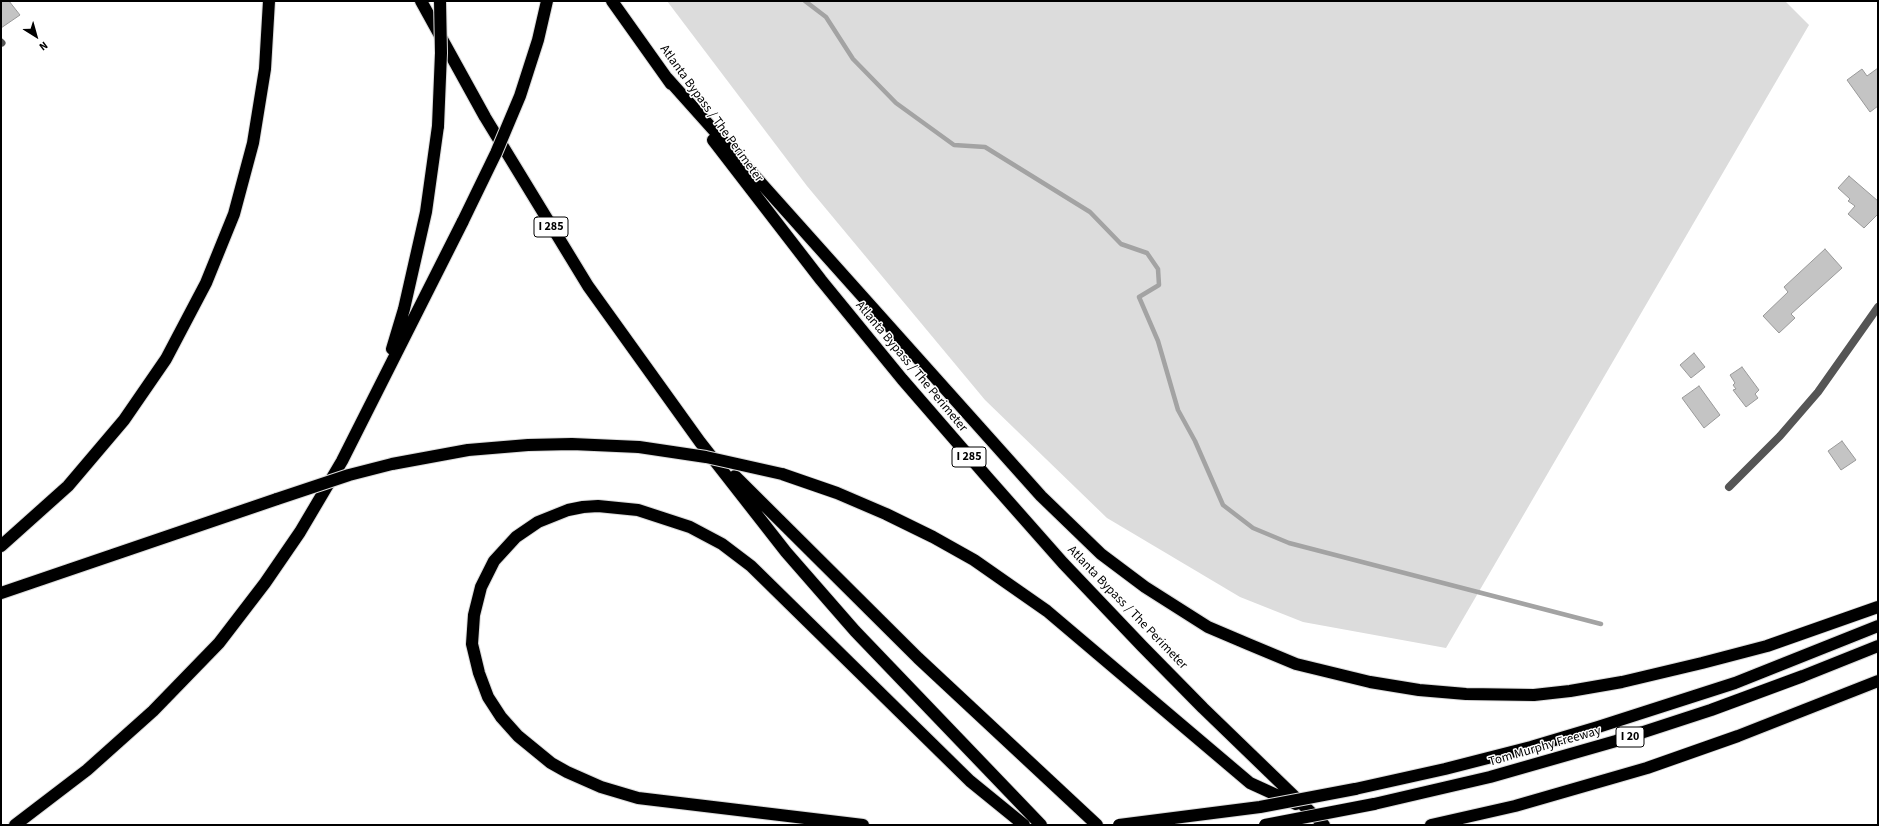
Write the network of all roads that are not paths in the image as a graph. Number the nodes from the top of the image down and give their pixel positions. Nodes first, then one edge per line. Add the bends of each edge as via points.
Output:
1 (269, 1) edge
2 (421, 1) edge
3 (440, 1) edge
4 (547, 1) edge
5 (612, 1) edge
6 (667, 78) junction
7 (1878, 307) edge
8 (369, 410) junction
9 (700, 442) junction
10 (1729, 487) dead end
11 (1, 546) edge
12 (1, 593) edge
13 (1878, 607) edge
14 (1878, 626) edge
15 (1878, 646) edge
16 (1878, 681) edge
17 (1304, 808) junction
18 (14, 825) edge
19 (864, 825) edge
20 (1024, 825) edge
21 (1041, 825) edge
22 (1096, 825) edge
23 (1119, 825) edge
24 (1265, 825) edge
25 (1324, 825) edge
26 (1431, 825) edge

1 - 11 highway via 265,69 253,142 234,214 206,283 166,359 124,420 68,486
2 - 9 highway, I 285 via 485,117 588,286
3 - 8 highway, bridge via 438,126 426,212 404,309
4 - 8 highway, bridge via 538,40 520,96 496,153
5 - 6 highway, Atlanta Bypass / The Perimeter / I 285
6 - 13 highway via 1041,496 1101,554 1145,587 1208,627 1296,664 1370,682 1466,694 1534,695 1622,682 1702,663 1767,646
6 - 17 highway, Atlanta Bypass / The Perimeter / I 285 via 742,180 821,280 982,471 1063,563 1142,646
7 - 10 street via 1818,392 1780,436
8 - 18 highway via 297,537 218,643 175,690 132,730 87,770
9 - 21 highway, I 285 via 786,552 855,631
9 - 22 highway via 918,658
12 - 17 highway, bridge via 349,475 392,464 468,450 572,444 639,447 706,457 782,474 838,493 933,537 974,560 1047,611 1250,783
14 - 23 highway, bridge via 1735,683 1531,747 1355,789 1260,807
15 - 24 highway, Tom Murphy Freeway / I 20, bridge via 1712,710 1616,741 1490,777 1374,804
16 - 26 highway via 1738,736 1647,768 1514,806
17 - 25 highway, Atlanta Bypass / The Perimeter / I 285
19 - 20 highway via 638,798 601,787 551,763 518,736 501,717 488,697 479,673 472,644 474,616 481,587 494,561 516,537 532,525 553,515 583,507 638,510 690,527 722,544 751,566 970,781

